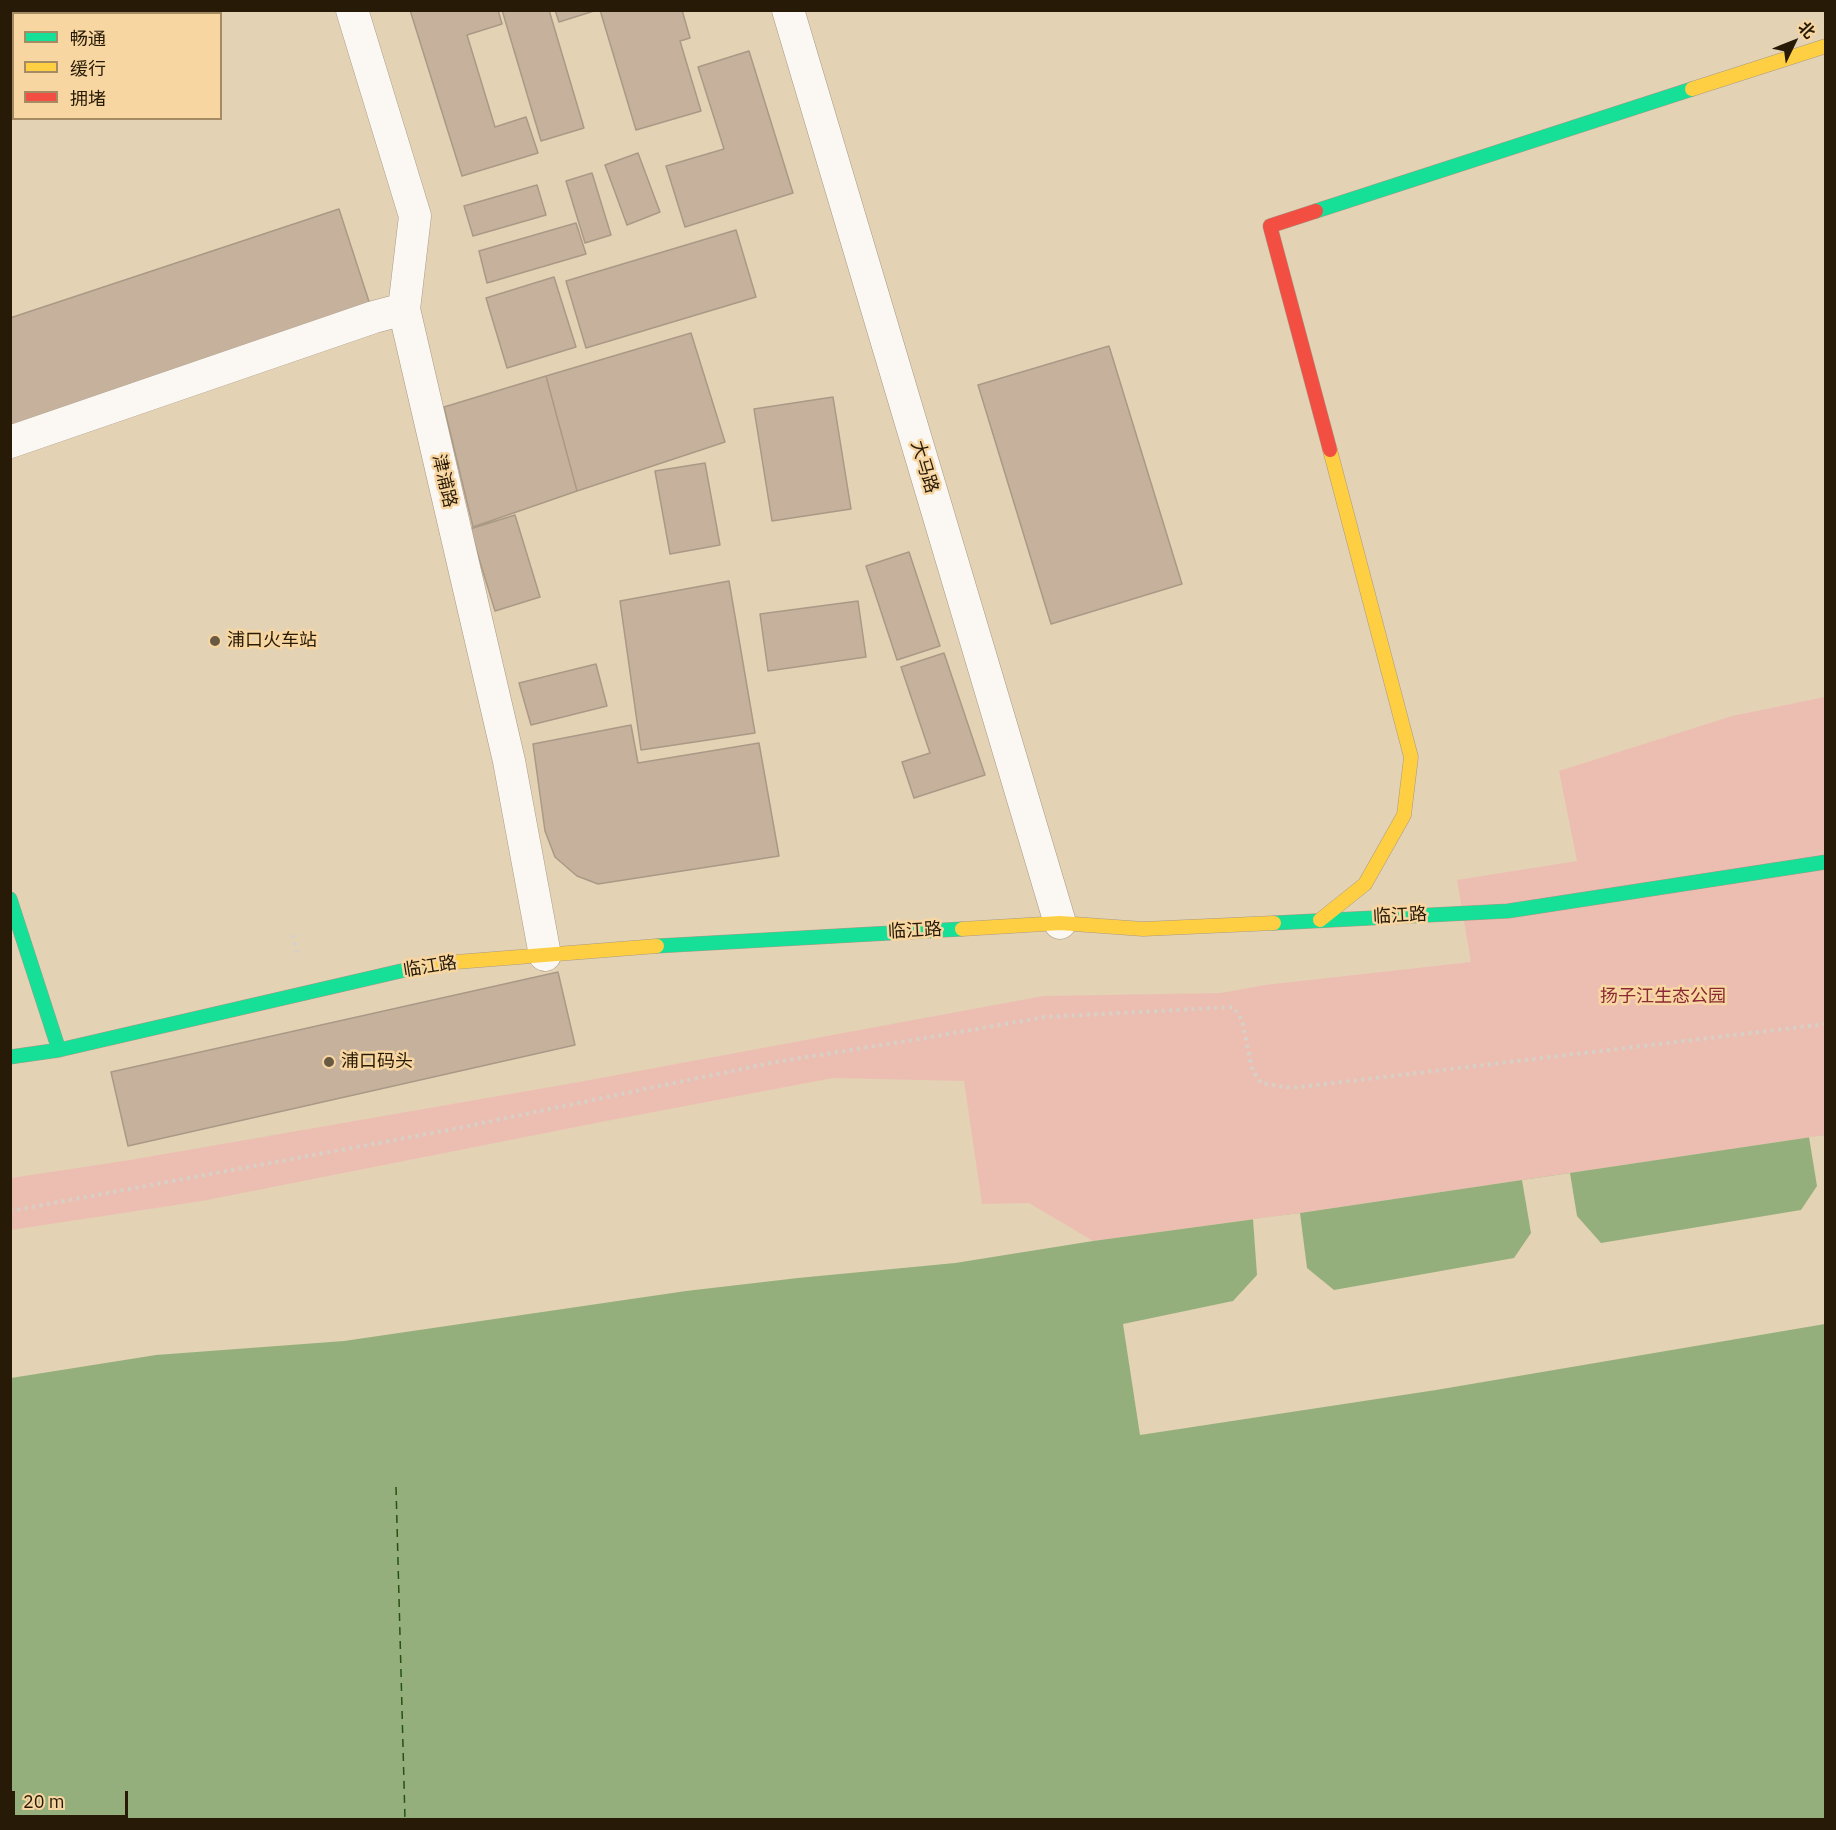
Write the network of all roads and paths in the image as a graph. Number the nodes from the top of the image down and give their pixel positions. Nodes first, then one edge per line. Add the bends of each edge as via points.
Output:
1 (352, 10) edge
2 (788, 10) edge
3 (1826, 46) edge
4 (404, 309) junction
5 (10, 442) edge
6 (1826, 862) edge
7 (10, 899) edge
8 (1320, 920) junction
9 (1060, 922) junction
10 (545, 955) junction
11 (1826, 1024) edge
12 (59, 1050) junction
13 (10, 1057) edge
14 (10, 1210) edge

1 - 4 street, 津浦路 via 415,216
2 - 9 street, 大马路
3 - 8 street via 1270,226 1411,757 1404,815 1365,884
4 - 5 street
4 - 10 street, 津浦路 via 509,761
6 - 8 street, 临江路 via 1508,911
7 - 12 street
8 - 9 street, 临江路 via 1143,929
9 - 10 street, 临江路
10 - 12 street, 临江路 via 437,963
11 - 14 path via 1292,1088 1261,1083 1252,1069 1242,1020 1233,1007 1045,1017 770,1063 448,1130
12 - 13 street, 临江路

